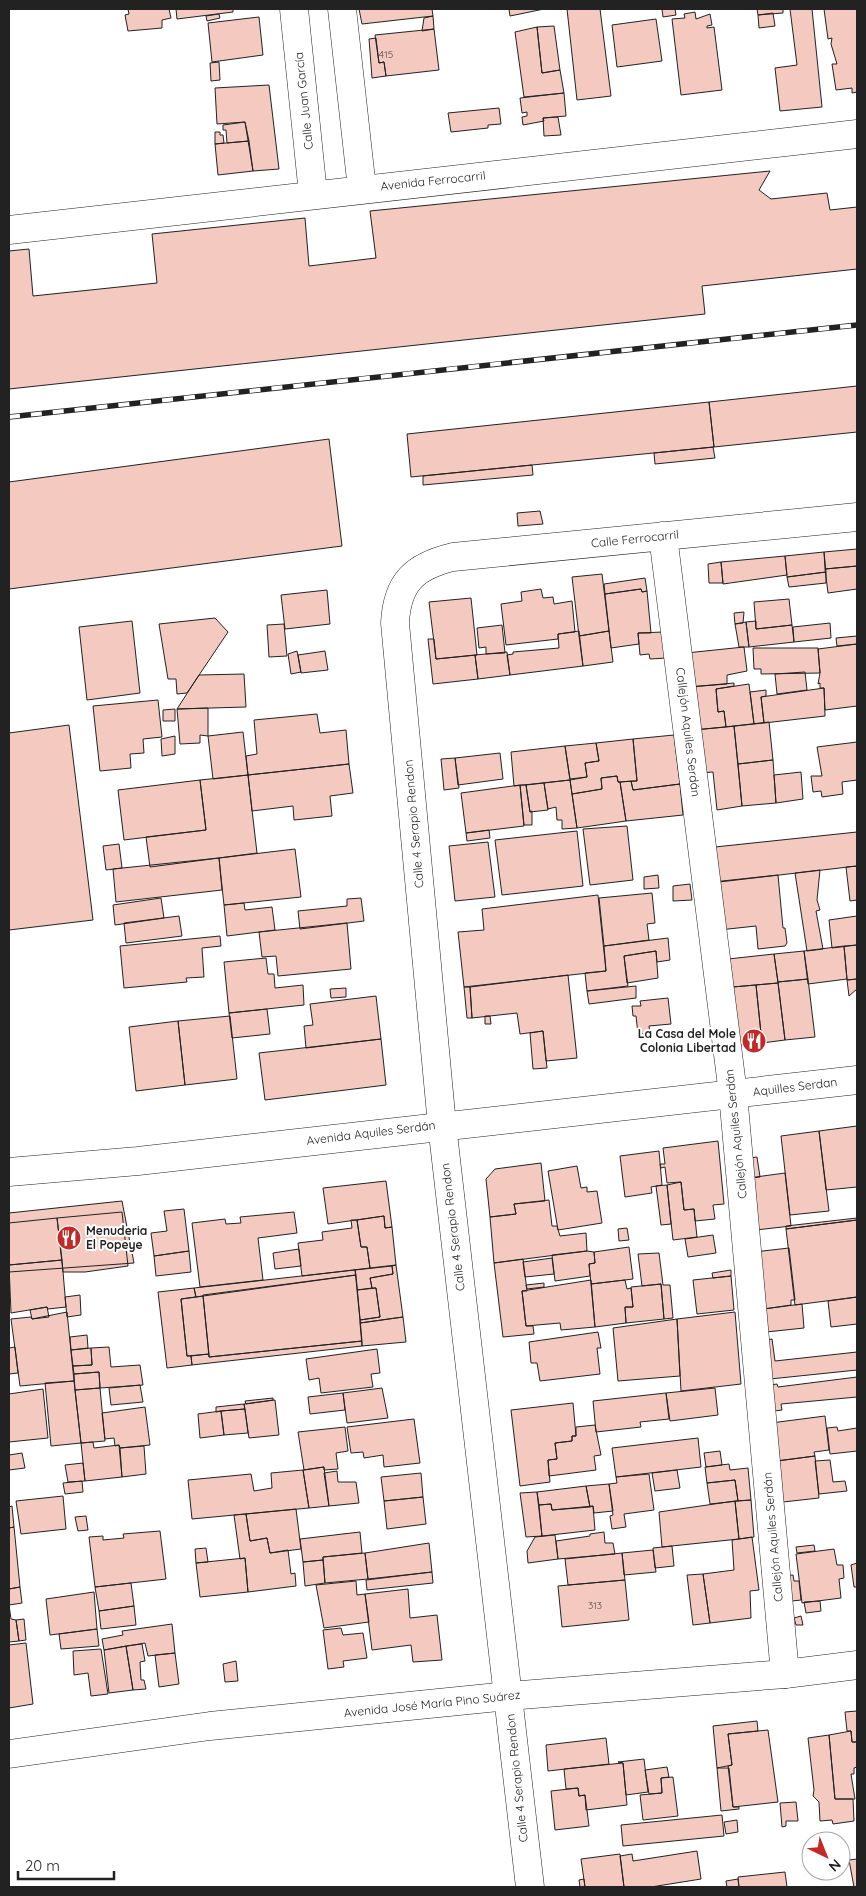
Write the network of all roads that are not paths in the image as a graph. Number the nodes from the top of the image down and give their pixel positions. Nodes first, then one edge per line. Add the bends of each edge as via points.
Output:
1 (294, 9) edge
2 (342, 9) edge
3 (857, 134) edge
4 (362, 189) junction
5 (313, 194) junction
6 (9, 230) edge
7 (857, 517) edge
8 (663, 536) junction
9 (416, 571) joint
10 (857, 1080) edge
11 (733, 1094) junction
12 (442, 1125) junction
13 (9, 1172) edge
14 (857, 1665) edge
15 (785, 1674) junction
16 (508, 1696) junction
17 (9, 1754) edge
18 (530, 1887) edge

1 - 5 street, Calle Juan García
2 - 4 street
3 - 4 street, Avenida Ferrocarril
4 - 5 street, Avenida Ferrocarril
5 - 6 street, Avenida Ferrocarril
7 - 8 street, Calle Ferrocarril
8 - 9 street, Calle Ferrocarril via 454,557 431,562
8 - 11 street, Callejón Aquiles Serdán
9 - 12 street, Calle 4 Serapio Rendon via 403,587 396,604 395,623
10 - 11 street, Aquilles Serdan
11 - 12 street, Avenida Aquiles Serdán
11 - 15 street, Callejón Aquiles Serdán
12 - 13 street, Avenida Aquiles Serdán via 138,1161
12 - 16 street, Calle 4 Serapio Rendon
14 - 15 street, Avenida José María Pino Suárez
15 - 16 street, Avenida José María Pino Suárez
16 - 17 street, Avenida José María Pino Suárez via 210,1726
16 - 18 street, Calle 4 Serapio Rendon

